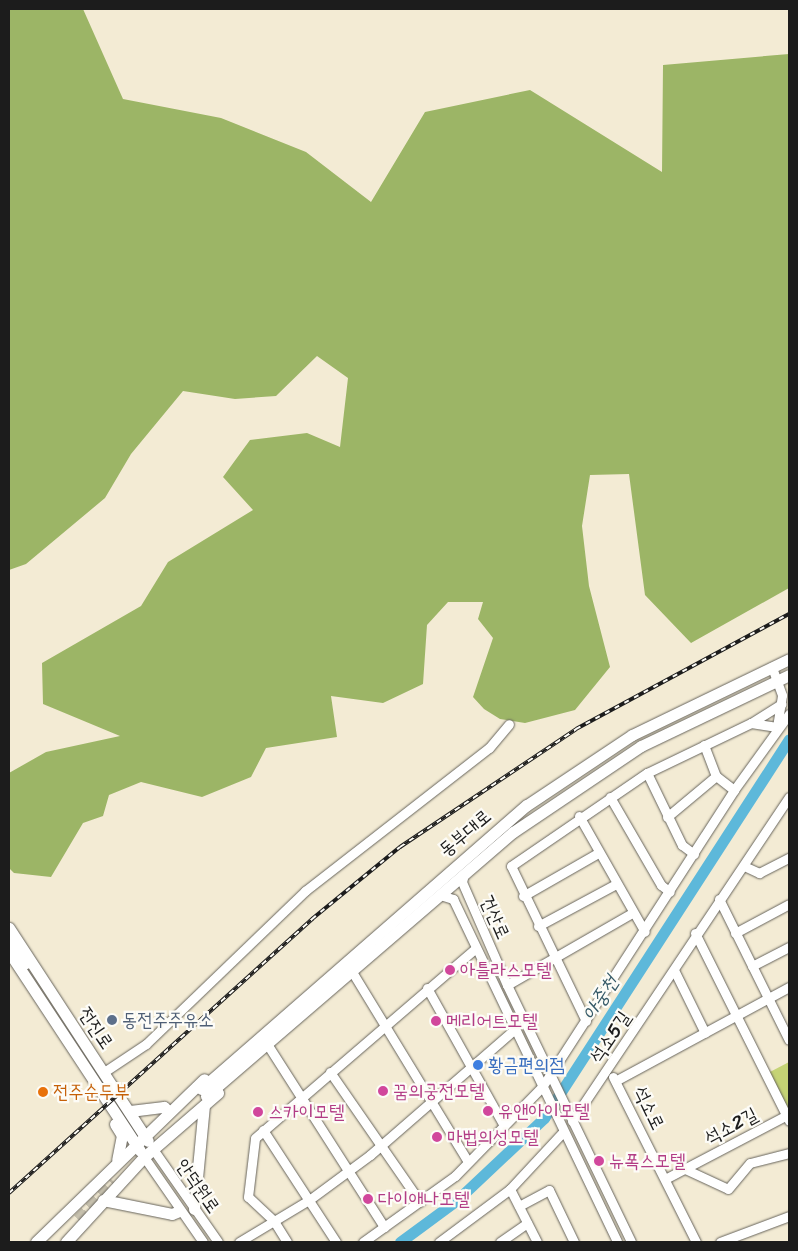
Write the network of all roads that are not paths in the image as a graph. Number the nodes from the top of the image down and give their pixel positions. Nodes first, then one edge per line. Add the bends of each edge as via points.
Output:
1 (789, 659) edge
2 (772, 667) junction
3 (789, 675) edge
4 (778, 680) junction
5 (782, 704) junction
6 (789, 714) edge
7 (751, 723) junction
8 (509, 724) dead end
9 (777, 727) junction
10 (704, 746) junction
11 (647, 773) junction
12 (716, 776) junction
13 (734, 790) junction
14 (610, 797) junction
15 (789, 797) edge
16 (579, 816) junction
17 (667, 817) junction
18 (598, 853) junction
19 (694, 854) junction
20 (789, 858) edge
21 (744, 866) junction
22 (464, 874) junction
23 (614, 885) junction
24 (670, 892) junction
25 (440, 895) junction
26 (523, 896) junction
27 (719, 899) junction
28 (789, 904) edge
29 (632, 913) junction
30 (538, 926) junction
31 (9, 928) edge
32 (645, 932) junction
33 (735, 932) junction
34 (695, 933) junction
35 (9, 941) edge
36 (380, 946) junction
37 (789, 947) edge
38 (475, 949) junction
39 (9, 952) edge
40 (554, 959) junction
41 (30, 962) junction
42 (752, 966) junction
43 (674, 970) junction
44 (354, 975) junction
45 (507, 985) junction
46 (789, 987) edge
47 (427, 988) junction
48 (768, 998) junction
49 (736, 1015) junction
50 (586, 1021) junction
51 (383, 1026) junction
52 (787, 1028) edge
53 (514, 1030) junction
54 (705, 1032) junction
55 (789, 1040) edge
56 (269, 1047) junction
57 (471, 1066) junction
58 (104, 1072) junction
59 (330, 1072) junction
60 (606, 1073) junction
61 (550, 1075) junction
62 (618, 1080) junction
63 (543, 1090) junction
64 (302, 1095) junction
65 (200, 1096) junction
66 (430, 1102) junction
67 (130, 1111) junction
68 (169, 1112) junction
69 (788, 1117) edge
70 (120, 1119) junction
71 (571, 1120) junction
72 (503, 1124) junction
73 (561, 1129) junction
74 (263, 1130) junction
75 (143, 1134) junction
76 (136, 1144) junction
77 (381, 1145) junction
78 (148, 1153) junction
79 (789, 1153) edge
80 (468, 1162) junction
81 (118, 1163) junction
82 (684, 1169) junction
83 (346, 1172) junction
84 (665, 1179) junction
85 (510, 1189) junction
86 (102, 1200) junction
87 (309, 1200) junction
88 (76, 1201) junction
89 (420, 1202) junction
90 (519, 1206) junction
91 (194, 1209) junction
92 (179, 1211) junction
93 (92, 1216) junction
94 (789, 1216) edge
95 (273, 1220) junction
96 (528, 1224) junction
97 (384, 1227) junction
98 (36, 1242) edge
99 (44, 1242) edge
100 (55, 1242) edge
101 (66, 1242) edge
102 (203, 1242) edge
103 (218, 1242) edge
104 (240, 1242) edge
105 (287, 1242) edge
106 (336, 1242) edge
107 (363, 1242) edge
108 (439, 1242) edge
109 (500, 1242) edge
110 (537, 1242) edge
111 (574, 1242) edge
112 (617, 1242) edge
113 (631, 1242) edge
114 (696, 1242) edge
115 (720, 1242) edge

1 - 2 main road, 동부대로
2 - 4 street
2 - 65 main road, 동부대로 via 632,735 576,770 414,899
3 - 4 main road, 동부대로
4 - 5 street
4 - 22 main road, 동부대로 via 641,746 513,832
5 - 7 street
5 - 9 street
6 - 9 street
7 - 9 street
7 - 10 street
8 - 58 street via 489,748 304,891 146,1044
9 - 13 street
10 - 11 street
10 - 12 street
11 - 14 street
11 - 17 street
12 - 13 street
12 - 17 street
13 - 19 street
14 - 16 street
14 - 24 street via 661,885
15 - 21 street, 석소5길
16 - 18 street
16 - 26 street via 511,866
17 - 19 street via 682,844
18 - 23 street
18 - 26 street
19 - 24 street
20 - 21 street via 759,873
21 - 27 street, 석소5길
22 - 25 main road, 동부대로
22 - 45 street, 건산로 via 462,882
23 - 29 street
23 - 30 street
24 - 32 street
25 - 36 main road, 동부대로
25 - 38 street, 건산로 via 453,899
26 - 30 street
27 - 33 street
27 - 34 street, 석소5길
28 - 33 street
29 - 32 street
29 - 40 street
30 - 40 street
31 - 41 main road, 전진로
32 - 50 street
33 - 42 street
34 - 43 street, 석소5길
34 - 49 street, 석소2길
35 - 41 street via 24,965
36 - 44 main road, 동부대로
36 - 65 main road, 동부대로
37 - 42 street
38 - 47 street
38 - 53 street, 건산로
39 - 70 main road, 전진로
40 - 45 street
40 - 50 street
41 - 58 main road, 전진로
42 - 48 street
43 - 54 street
43 - 60 street, 석소5길
44 - 51 street
44 - 56 main road, 동부대로
45 - 61 street, 건산로
46 - 48 street
47 - 51 street
47 - 57 street
48 - 49 street
48 - 52 street
49 - 54 street
49 - 69 street, 석소2길
50 - 61 street
51 - 59 street
51 - 66 street
52 - 55 street
53 - 57 street
53 - 63 street, 건산로
54 - 62 street
56 - 64 street
56 - 65 main road, 동부대로
57 - 66 street
57 - 72 street
58 - 67 main road, 전진로
59 - 64 street
59 - 77 street
60 - 62 street, 석소로
60 - 71 street, 석소5길
61 - 63 street
61 - 71 street, 건산로
62 - 84 street, 석소로
63 - 72 street
63 - 73 street, 건산로
64 - 74 street
64 - 83 street
65 - 68 main road
65 - 78 main road, 동부대로
65 - 91 main road
66 - 77 street
66 - 80 street
67 - 68 main road via 164,1108
67 - 75 main road, 전진로
68 - 75 main road
69 - 82 street, 석소2길
70 - 76 main road, 전진로
70 - 81 main road via 115,1124 122,1135
71 - 113 street, 건산로
72 - 80 street
73 - 85 street
73 - 112 street, 건산로
74 - 87 street
74 - 95 street via 255,1138 248,1197
75 - 76 main road
75 - 78 main road, 전진로
76 - 78 main road, 전진로
76 - 81 main road
77 - 83 street
77 - 89 street
78 - 86 main road, 동부대로
78 - 91 street, 안덕원로
78 - 92 street, 안덕원로
79 - 82 street via 750,1162 728,1189
80 - 89 street
81 - 88 main road
82 - 84 street, 석소2길
83 - 87 street
83 - 97 street
84 - 114 street, 석소로
85 - 90 street
85 - 108 street
86 - 92 main road via 172,1214
86 - 93 main road, 동부대로
87 - 95 street
87 - 106 street
88 - 93 main road via 88,1205
88 - 98 main road
89 - 97 street
90 - 96 street
90 - 111 street via 549,1190
91 - 103 street, 안덕원로
92 - 102 street, 안덕원로
93 - 101 main road, 동부대로
94 - 115 street
95 - 104 street
95 - 105 street
96 - 109 street
96 - 110 street
97 - 107 street
99 - 100 main road via 76,1216

